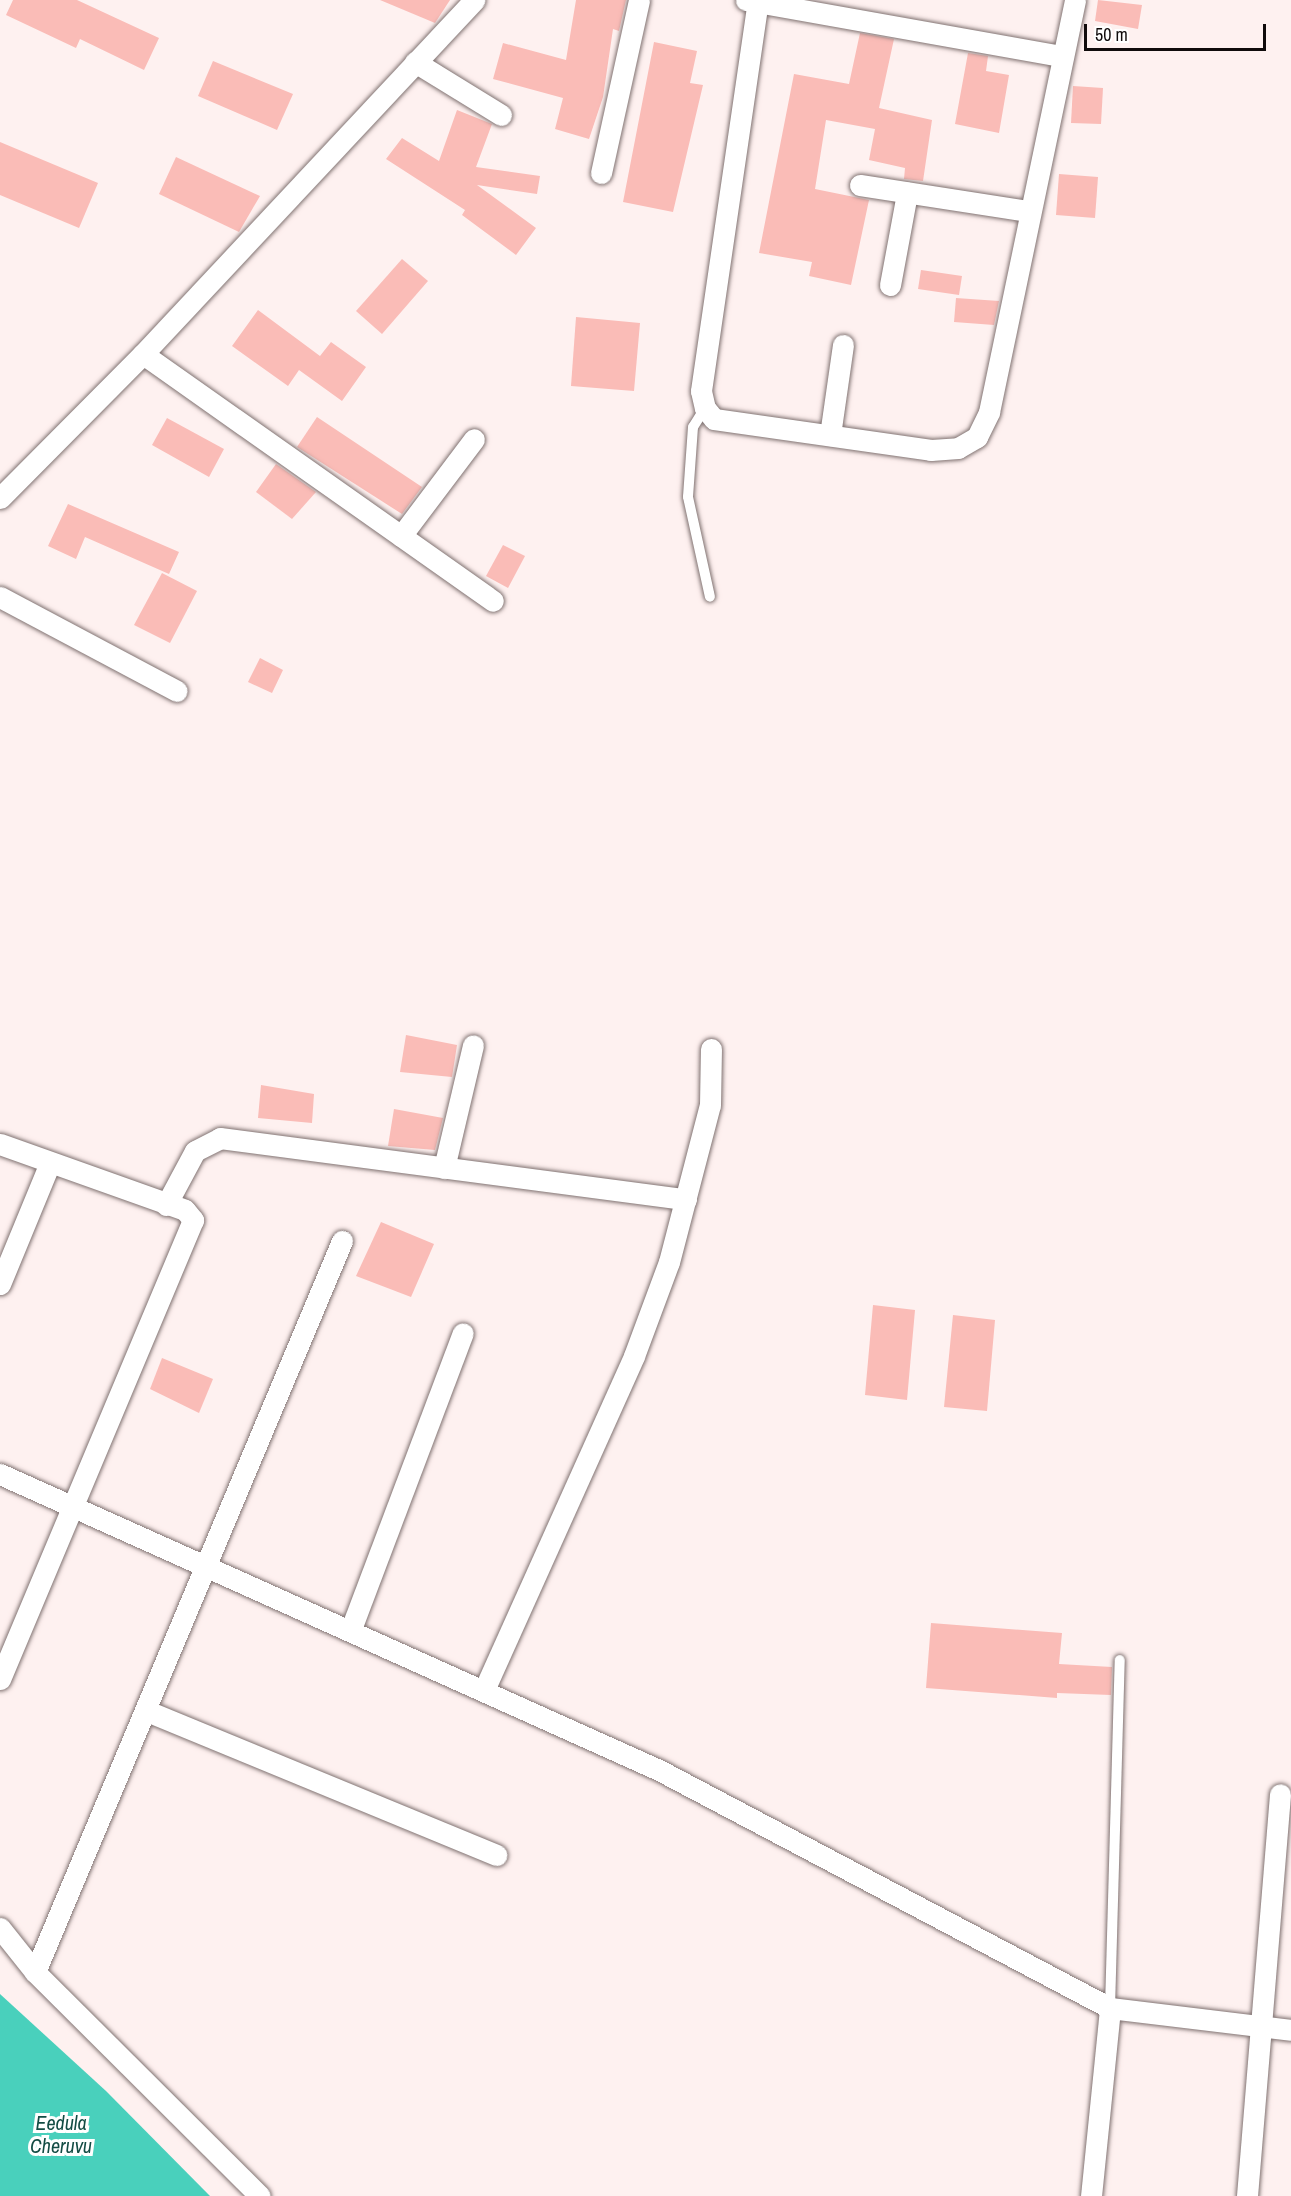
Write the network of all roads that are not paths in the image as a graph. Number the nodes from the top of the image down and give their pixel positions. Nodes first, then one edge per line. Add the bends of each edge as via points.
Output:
1 (474, 0) edge
2 (639, 0) edge
3 (1075, 0) edge
4 (754, 1) edge
5 (1061, 56) junction
6 (415, 62) junction
7 (501, 115) dead end
8 (601, 173) dead end
9 (860, 185) dead end
10 (908, 193) junction
11 (1027, 212) junction
12 (890, 285) dead end
13 (843, 345) dead end
14 (143, 354) junction
15 (705, 408) junction
16 (830, 435) junction
17 (474, 439) dead end
18 (0, 498) edge
19 (401, 536) junction
20 (0, 597) edge
21 (710, 597) dead end
22 (493, 601) dead end
23 (177, 691) dead end
24 (473, 1045) dead end
25 (711, 1050) dead end
26 (0, 1144) edge
27 (49, 1165) junction
28 (444, 1168) junction
29 (686, 1199) junction
30 (166, 1205) junction
31 (342, 1241) dead end
32 (0, 1284) edge
33 (463, 1333) dead end
34 (0, 1474) edge
35 (76, 1507) junction
36 (210, 1565) junction
37 (351, 1629) junction
38 (1120, 1660) dead end
39 (0, 1679) edge
40 (484, 1690) junction
41 (147, 1711) junction
42 (1280, 1794) dead end
43 (497, 1855) dead end
44 (0, 1928) edge
45 (35, 1972) junction
46 (1110, 2008) junction
47 (1260, 2028) junction
48 (1291, 2030) edge
49 (260, 2196) edge
50 (1091, 2196) edge
51 (1246, 2196) edge

1 - 6 street
2 - 8 street
3 - 5 street
4 - 5 street
4 - 15 street via 700,391
5 - 11 street
6 - 7 street
6 - 14 street
9 - 10 street
10 - 11 street
10 - 12 street
11 - 16 street via 989,412 976,437 958,448 931,450
13 - 16 street
14 - 18 street
14 - 19 street
15 - 16 street via 714,419
15 - 21 lane via 693,426 688,497
17 - 19 street
19 - 22 street
20 - 23 street
24 - 28 street
25 - 29 street via 710,1105
26 - 27 street
27 - 30 street
27 - 32 street
28 - 29 street
28 - 30 street via 220,1138 195,1151
29 - 40 street via 634,1356
30 - 35 street via 190,1214 192,1229
31 - 36 street
33 - 37 street
34 - 35 street
35 - 36 street
35 - 39 street
36 - 37 street
36 - 41 street
37 - 40 street
38 - 46 lane
40 - 46 street via 659,1770
41 - 43 street
41 - 45 street
42 - 47 street
44 - 45 street
45 - 49 street
46 - 47 street
46 - 50 street
47 - 48 street
47 - 51 street

